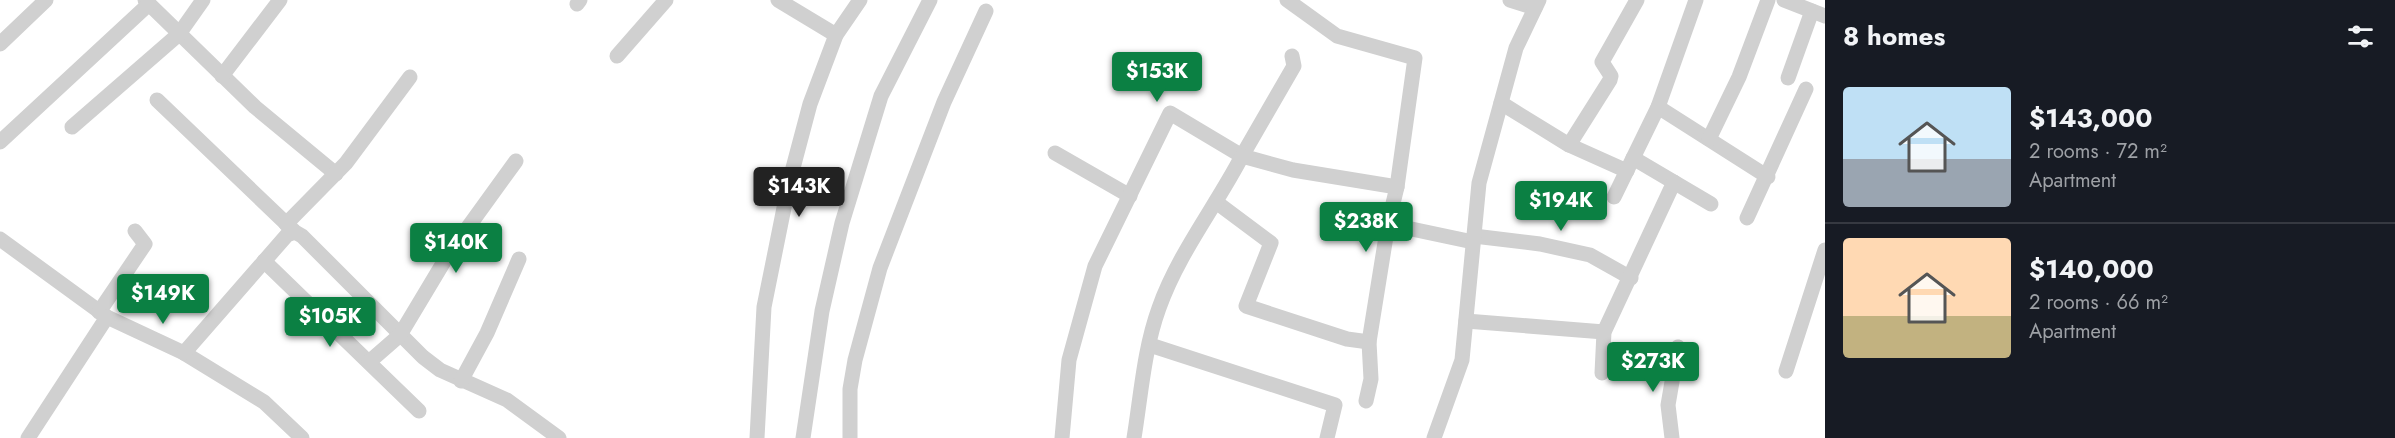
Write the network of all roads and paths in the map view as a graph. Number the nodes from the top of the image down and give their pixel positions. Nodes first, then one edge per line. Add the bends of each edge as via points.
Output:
1 (46, 0) edge
2 (203, 0) edge
3 (280, 0) edge
4 (666, 0) edge
5 (778, 0) edge
6 (860, 0) edge
7 (930, 0) edge
8 (1287, 0) edge
9 (1510, 0) edge
10 (1637, 0) edge
11 (1696, 0) edge
12 (1768, 0) edge
13 (1784, 0) edge
14 (147, 2) edge
15 (1537, 4) edge
16 (802, 6) edge
17 (1308, 6) edge
18 (986, 11) dead end
19 (1819, 13) edge
20 (179, 34) junction
21 (836, 35) junction
22 (0, 44) edge
23 (617, 56) dead end
24 (1292, 56) dead end
25 (222, 76) junction
26 (410, 77) dead end
27 (1788, 78) dead end
28 (1806, 89) dead end
29 (157, 100) dead end
30 (1501, 103) junction
31 (1658, 107) junction
32 (72, 127) dead end
33 (1709, 139) junction
34 (0, 142) edge
35 (1569, 145) junction
36 (1055, 153) dead end
37 (1242, 156) junction
38 (516, 161) dead end
39 (1630, 165) junction
40 (336, 174) junction
41 (1768, 177) junction
42 (1674, 182) junction
43 (1397, 188) junction
44 (1130, 196) junction
45 (1614, 197) dead end
46 (1216, 202) junction
47 (1711, 204) dead end
48 (1747, 218) dead end
49 (1388, 224) junction
50 (290, 228) junction
51 (135, 231) dead end
52 (0, 239) edge
53 (1473, 239) junction
54 (1825, 250) edge
55 (519, 259) dead end
56 (264, 261) junction
57 (1631, 278) junction
58 (103, 314) junction
59 (1466, 321) junction
60 (1604, 332) junction
61 (400, 335) junction
62 (1369, 342) junction
63 (1150, 345) junction
64 (1678, 347) dead end
65 (184, 353) junction
66 (369, 362) junction
67 (1786, 371) dead end
68 (1602, 373) dead end
69 (461, 381) junction
70 (1366, 401) dead end
71 (419, 411) dead end
72 (28, 438) edge
73 (302, 438) edge
74 (559, 438) edge
75 (757, 438) edge
76 (803, 438) edge
77 (850, 438) edge
78 (1062, 438) edge
79 (1134, 438) edge
80 (1327, 438) edge
81 (1434, 438) edge
82 (1672, 438) edge

1 - 22 street
2 - 20 street
3 - 25 street
4 - 23 street
5 - 16 street
6 - 21 street
7 - 76 street via 881,96 842,223 822,311
8 - 17 street
9 - 15 street
10 - 35 street via 1602,62 1610,80
11 - 31 street
12 - 33 street
13 - 19 street
14 - 20 street
14 - 34 street
15 - 30 street via 1516,48
16 - 21 street
17 - 43 street via 1337,36 1414,58
18 - 77 street via 944,102 880,268 855,360 850,389
19 - 27 street
20 - 25 street
20 - 32 street
21 - 75 street via 810,104 789,183 764,307
24 - 37 street via 1294,66
25 - 40 street
26 - 40 street
28 - 41 street
29 - 50 street
30 - 35 street
30 - 53 street via 1479,183
31 - 33 street
31 - 39 street
33 - 41 street
35 - 39 street
36 - 44 street
37 - 43 street via 1293,170
37 - 44 street via 1170,113
37 - 46 street
38 - 61 street via 448,255
39 - 42 street
39 - 45 street
40 - 50 street
41 - 48 street
42 - 47 street
42 - 57 street
43 - 49 street
44 - 78 street via 1095,266 1083,305 1069,360
46 - 62 street via 1271,243 1246,306 1347,339
46 - 63 street via 1169,285
49 - 53 street
49 - 62 street
50 - 56 street
50 - 61 street
51 - 58 street via 145,244
52 - 58 street
53 - 57 street via 1540,244 1590,255
53 - 59 street
54 - 67 street
55 - 69 street
56 - 65 street
56 - 66 street
57 - 60 street
58 - 65 street
58 - 72 street
59 - 60 street
59 - 81 street via 1462,360
60 - 68 street
61 - 66 street
61 - 69 street via 440,370
62 - 70 street via 1371,379
63 - 79 street
63 - 80 street via 1335,405
64 - 82 street via 1668,405
65 - 73 street via 264,402
66 - 71 street
69 - 74 street via 507,400

